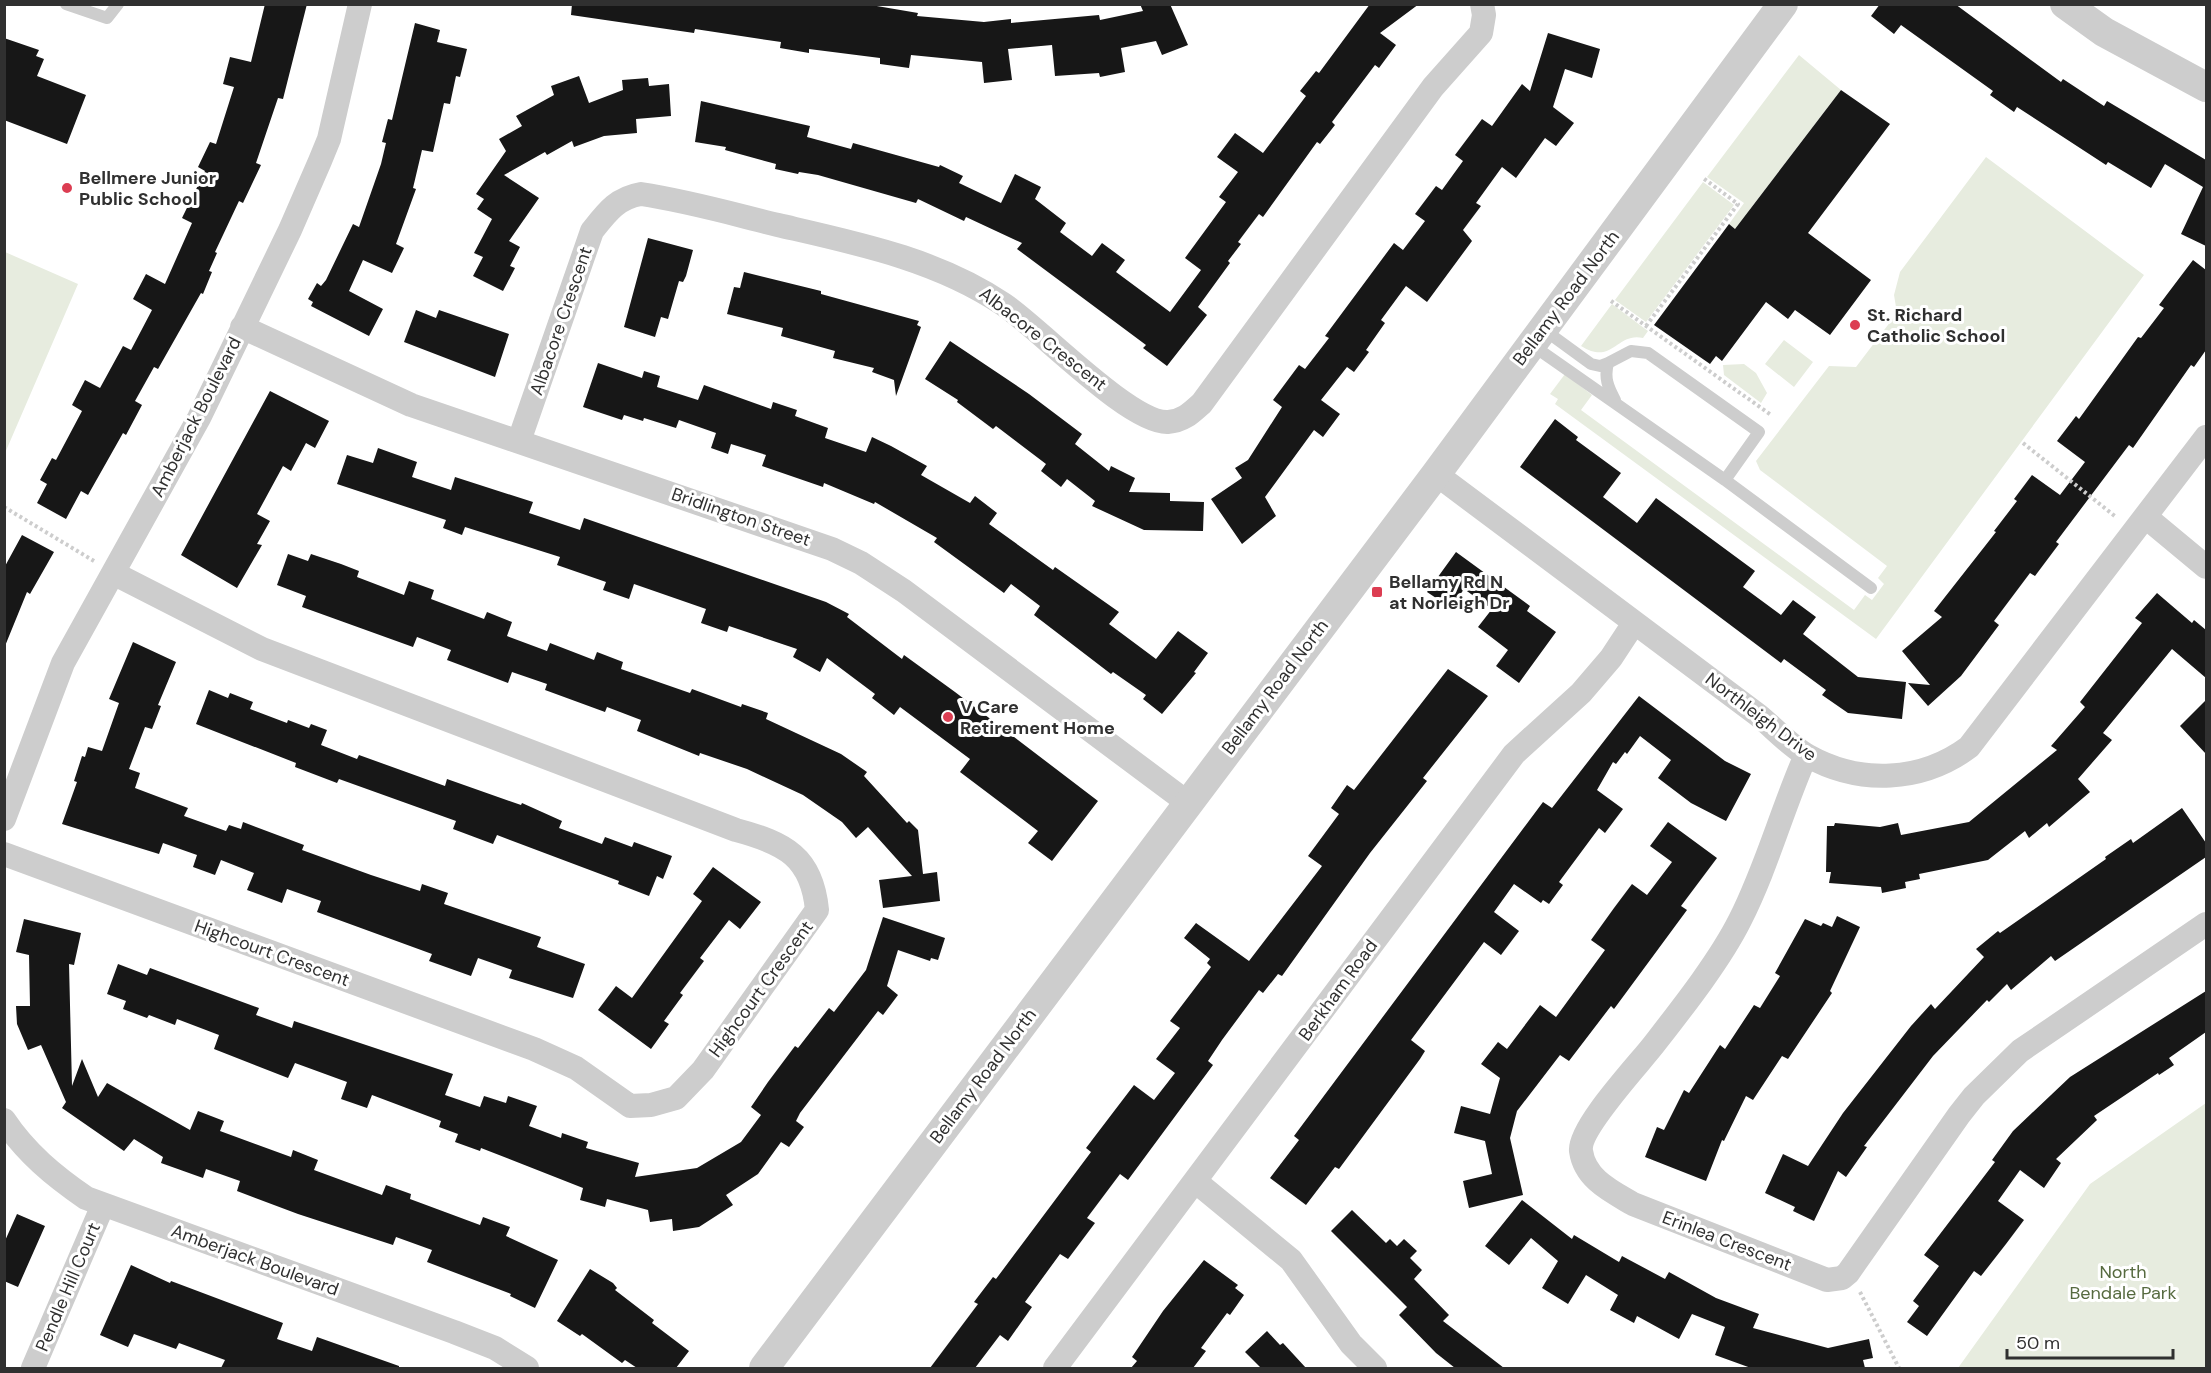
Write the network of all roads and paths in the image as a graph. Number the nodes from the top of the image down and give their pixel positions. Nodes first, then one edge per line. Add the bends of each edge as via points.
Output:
1 (66, 4) edge
2 (118, 4) edge
3 (360, 4) edge
4 (1482, 4) edge
5 (1783, 4) edge
6 (2065, 4) edge
7 (2206, 87) edge
8 (1702, 178) dead end
9 (1611, 301) dead end
10 (1647, 326) junction
11 (242, 327) junction
12 (1537, 337) junction
13 (1608, 363) junction
14 (1615, 400) junction
15 (1771, 415) dead end
16 (2206, 437) edge
17 (519, 441) junction
18 (2023, 443) dead end
19 (1436, 474) junction
20 (1725, 480) junction
21 (4, 507) edge
22 (2141, 525) junction
23 (2206, 567) edge
24 (113, 573) junction
25 (1871, 588) dead end
26 (1634, 623) junction
27 (1806, 755) junction
28 (1188, 803) junction
29 (4, 819) edge
30 (4, 854) edge
31 (2206, 924) edge
32 (4, 1120) edge
33 (1195, 1181) junction
34 (103, 1206) junction
35 (1848, 1273) junction
36 (33, 1368) edge
37 (528, 1368) edge
38 (764, 1368) edge
39 (1055, 1368) edge
40 (1375, 1368) edge
41 (1899, 1368) edge

1 - 2 lane via 107,18
3 - 11 street, Amberjack Boulevard via 329,139
4 - 17 street, Albacore Crescent via 1485,15 1481,33 1432,87 1202,403 1186,418 1166,422 1148,417 1114,396 1006,306 975,286 926,264 872,247 641,194 626,196 611,206 592,231
5 - 12 street, Bellamy Road North
6 - 7 street via 2104,32
8 - 10 path via 1738,204
9 - 10 path
10 - 15 path
11 - 17 street, Bridlington Street via 411,405
11 - 24 street, Amberjack Boulevard via 199,418
12 - 13 lane via 1591,364
12 - 14 lane via 1591,388
12 - 19 street, Bellamy Road North
13 - 14 lane via 1607,384
13 - 20 lane via 1631,351 1648,353 1759,432
14 - 20 lane
16 - 22 street, Northleigh Drive
17 - 28 street, Bridlington Street via 776,528 861,563
18 - 22 path
19 - 26 street, Northleigh Drive
19 - 28 street, Bellamy Road North
20 - 25 lane
21 - 24 path
22 - 23 street
22 - 27 street, Northleigh Drive via 1989,723 1953,760 1899,776 1863,775
24 - 29 street, Amberjack Boulevard via 63,663
24 - 30 street, Highcourt Crescent via 237,638 290,660 736,830 769,838 796,856 815,884 817,910 703,1070 676,1098 630,1106 576,1068 534,1049
26 - 27 street, Northleigh Drive
26 - 33 street, Berkham Road via 1581,693 1514,754
27 - 35 street, Erinlea Crescent via 1733,934 1656,1042 1597,1115 1581,1149 1591,1175 1633,1204 1827,1280
28 - 38 street, Bellamy Road North
31 - 35 street via 2044,1034 2000,1069 1959,1115
32 - 34 street, Amberjack Boulevard via 19,1142 52,1175
33 - 39 street, Berkham Road
33 - 40 street via 1291,1260 1351,1344
34 - 36 street, Pendle Hill Court
34 - 37 street, Amberjack Boulevard via 454,1332 495,1348
35 - 41 path

